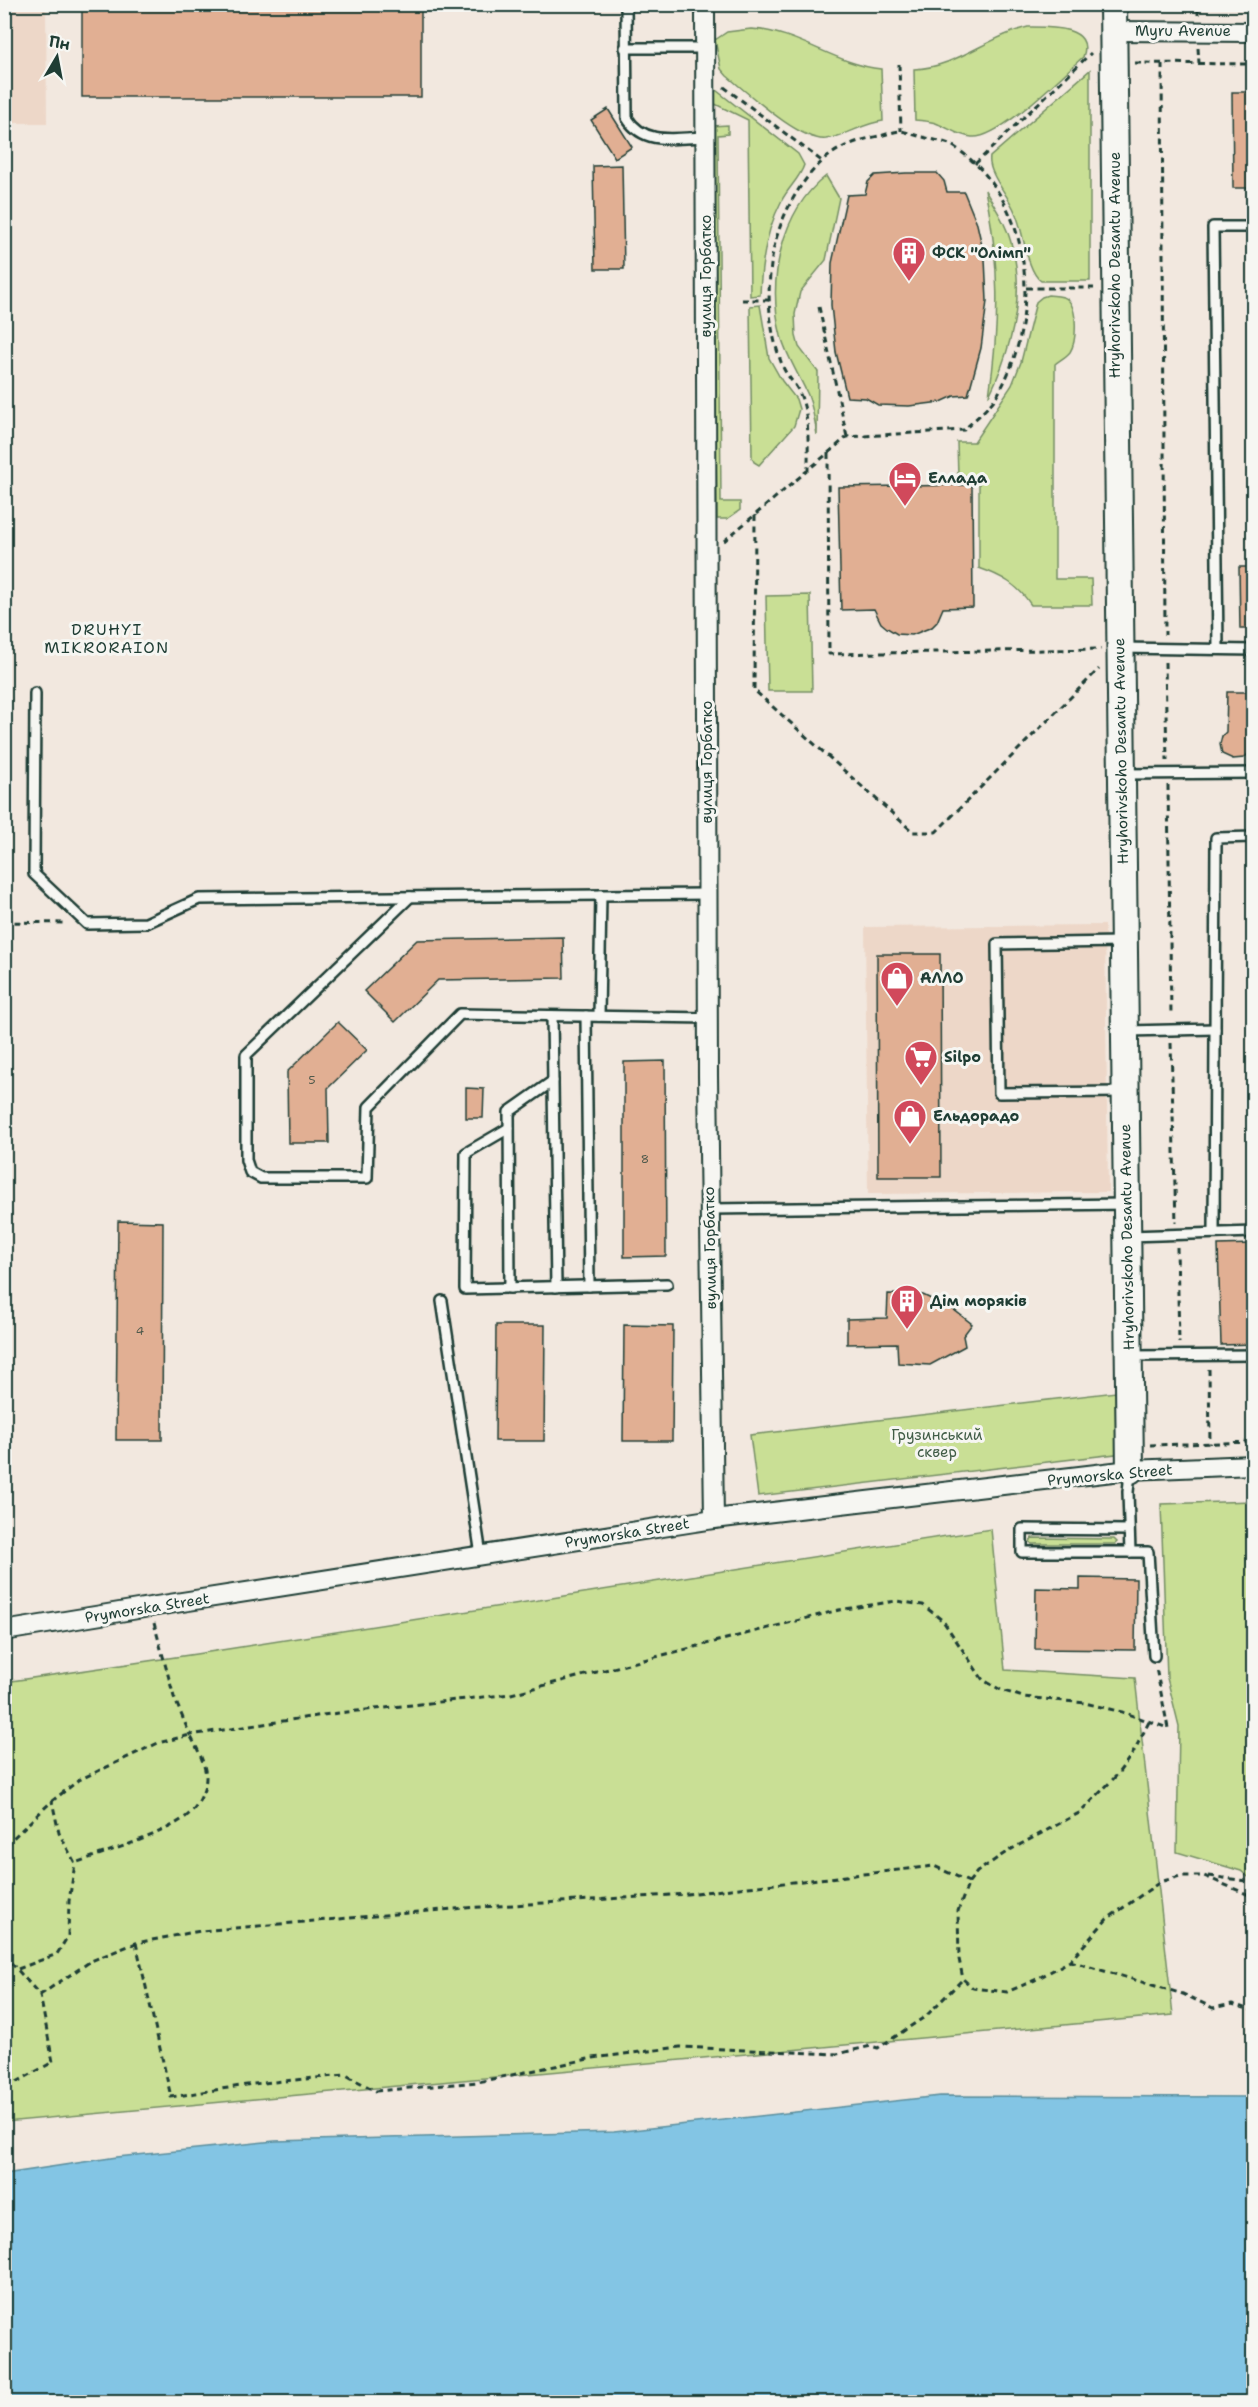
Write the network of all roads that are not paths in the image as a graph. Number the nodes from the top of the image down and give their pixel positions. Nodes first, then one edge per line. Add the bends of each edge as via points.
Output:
1 (626, 4) edge
2 (705, 4) edge
3 (1113, 4) edge
4 (1125, 4) edge
5 (1113, 31) junction
6 (1254, 32) edge
7 (625, 48) junction
8 (705, 48) junction
9 (705, 137) junction
10 (1254, 227) edge
11 (1119, 648) junction
12 (1218, 649) junction
13 (1254, 650) edge
14 (35, 693) dead end
15 (1254, 773) edge
16 (1122, 774) junction
17 (1254, 837) edge
18 (707, 894) junction
19 (601, 895) junction
20 (410, 897) junction
21 (1123, 942) junction
22 (552, 1016) junction
23 (586, 1016) junction
24 (599, 1016) junction
25 (708, 1018) junction
26 (1215, 1029) junction
27 (1124, 1031) junction
28 (553, 1081) junction
29 (1125, 1092) junction
30 (509, 1128) junction
31 (1126, 1204) junction
32 (710, 1209) junction
33 (1254, 1232) edge
34 (1214, 1233) junction
35 (1126, 1236) junction
36 (667, 1284) dead end
37 (590, 1286) junction
38 (556, 1287) junction
39 (510, 1288) junction
40 (442, 1301) dead end
41 (1254, 1355) edge
42 (1128, 1356) junction
43 (1130, 1458) junction
44 (1254, 1465) edge
45 (714, 1520) junction
46 (1129, 1530) junction
47 (1130, 1552) junction
48 (481, 1556) junction
49 (4, 1631) edge
50 (1154, 1656) road end

1 - 7 lane
2 - 8 street, вулиця Горбатко
3 - 5 street, Hryhorivskoho Desantu Avenue
4 - 5 street, Hryhorivskoho Desantu Avenue
5 - 6 street, Myru Avenue
5 - 11 street, Hryhorivskoho Desantu Avenue
7 - 8 lane
7 - 9 lane via 625,106 633,128 656,138
8 - 9 street, вулиця Горбатко
9 - 18 street, вулиця Горбатко
10 - 12 lane via 1213,227
11 - 12 lane
11 - 16 street, Hryhorivskoho Desantu Avenue
12 - 13 lane
14 - 20 lane via 34,874 87,924 146,923 199,899
15 - 16 lane
16 - 21 street, Hryhorivskoho Desantu Avenue
17 - 26 lane via 1216,838
18 - 19 lane
18 - 25 street, вулиця Горбатко
19 - 20 lane
19 - 24 lane
20 - 22 lane via 246,1055 246,1160 250,1172 261,1178 367,1178 369,1107 460,1014
21 - 27 street, Hryhorivskoho Desantu Avenue
21 - 29 lane via 997,944 999,1093
22 - 23 lane
22 - 28 lane
23 - 24 lane
23 - 37 lane
24 - 25 lane
25 - 32 street, вулиця Горбатко
26 - 27 lane
26 - 34 lane
27 - 29 street, Hryhorivskoho Desantu Avenue
28 - 30 lane via 509,1112
28 - 38 lane
29 - 31 street, Hryhorivskoho Desantu Avenue
30 - 39 lane
30 - 39 lane via 466,1153 465,1289
31 - 32 lane
31 - 35 street, Hryhorivskoho Desantu Avenue
32 - 45 street, вулиця Горбатко
33 - 34 lane
34 - 35 lane
35 - 42 street, Hryhorivskoho Desantu Avenue
36 - 37 lane
37 - 38 lane
38 - 39 lane
40 - 48 lane
41 - 42 lane
42 - 43 street, Hryhorivskoho Desantu Avenue
43 - 44 street, Prymorska Street via 1210,1467
43 - 45 street, Prymorska Street
43 - 46 lane
45 - 48 street, Prymorska Street
46 - 47 lane
46 - 47 lane via 1022,1529 1022,1552
47 - 50 lane via 1148,1552
48 - 49 street, Prymorska Street

